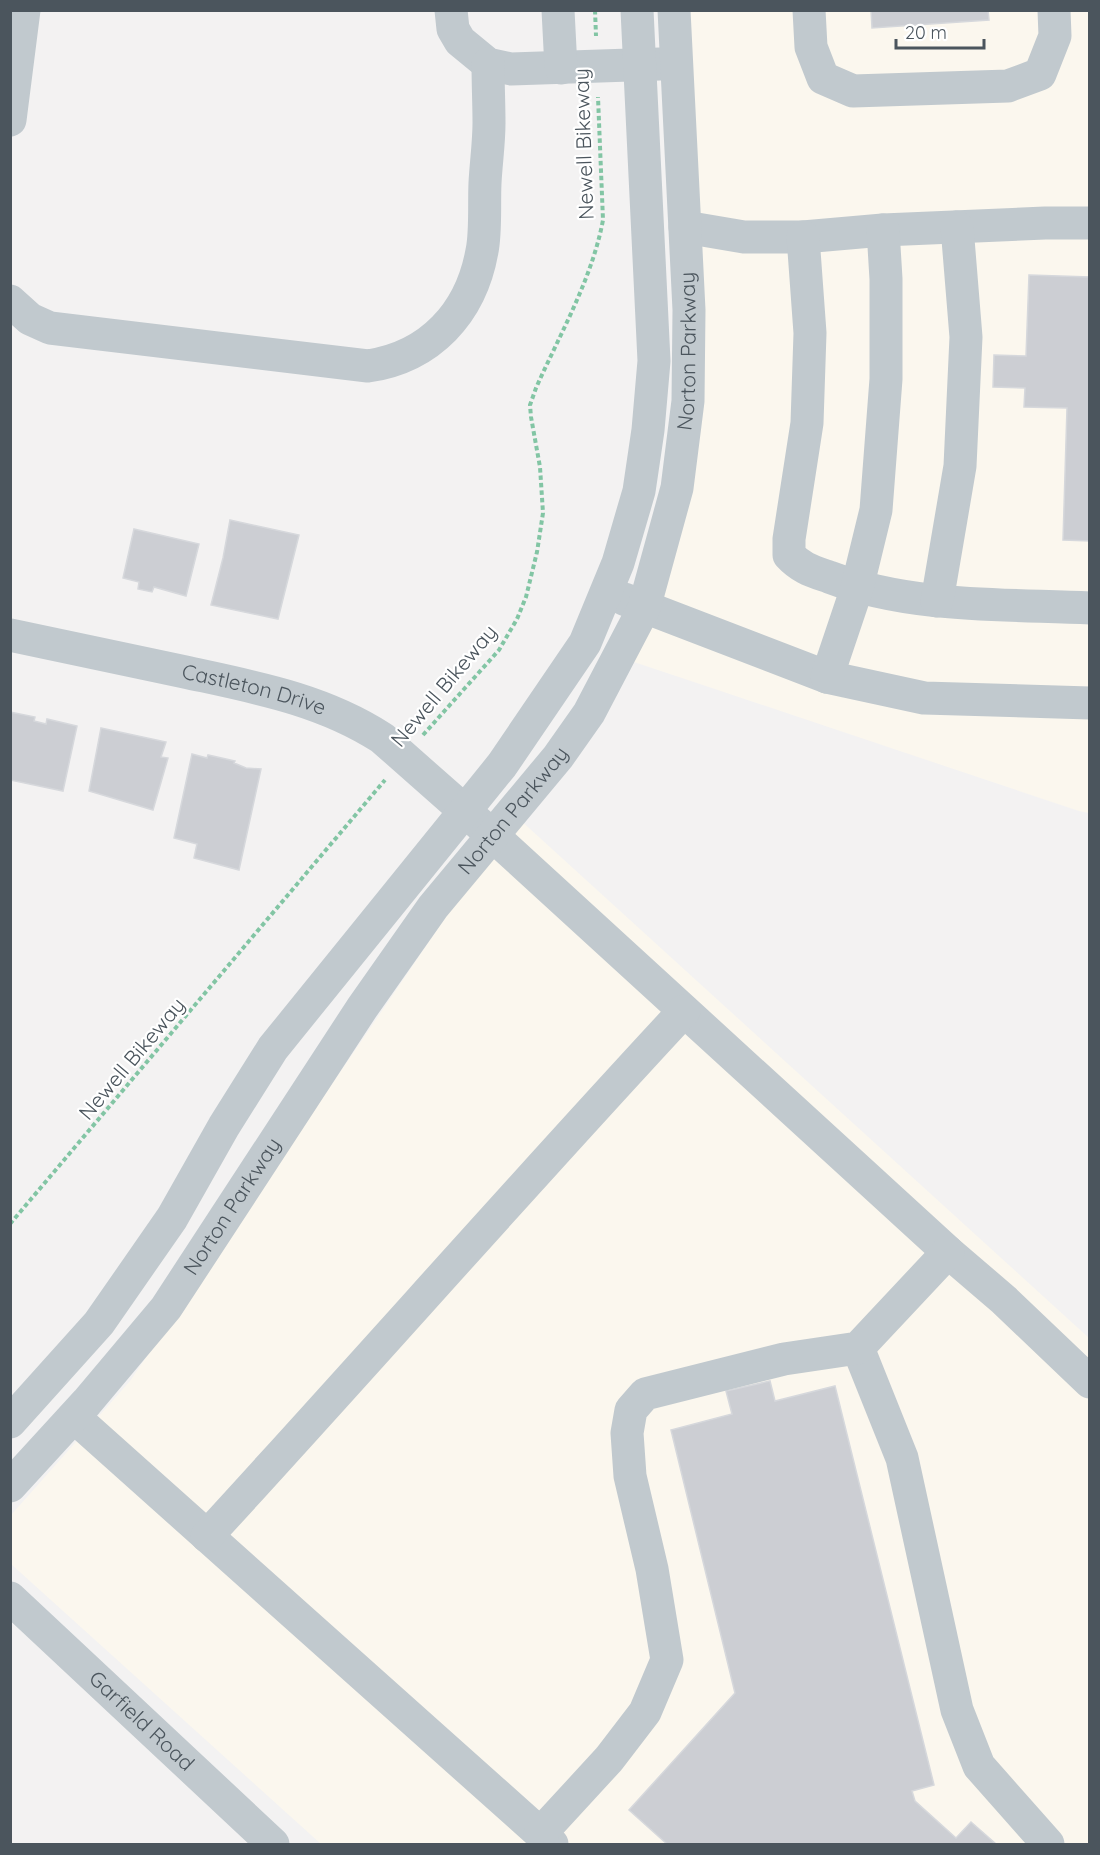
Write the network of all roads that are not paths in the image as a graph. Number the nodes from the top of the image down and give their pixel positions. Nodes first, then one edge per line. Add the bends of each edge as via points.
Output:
1 (24, 10) edge
2 (451, 10) edge
3 (558, 10) edge
4 (637, 10) edge
5 (674, 10) edge
6 (809, 10) edge
7 (1054, 10) edge
8 (677, 62) junction
9 (488, 64) junction
10 (639, 66) junction
11 (561, 68) junction
12 (10, 120) edge
13 (1089, 223) edge
14 (685, 227) junction
15 (957, 227) junction
16 (884, 230) junction
17 (803, 237) junction
18 (10, 302) edge
19 (857, 588) junction
20 (606, 591) junction
21 (937, 601) junction
22 (644, 608) junction
23 (1089, 608) edge
24 (10, 635) edge
25 (827, 677) junction
26 (1089, 703) edge
27 (466, 812) junction
28 (492, 835) junction
29 (684, 1011) junction
30 (948, 1252) junction
31 (858, 1348) junction
32 (1089, 1382) edge
33 (74, 1417) junction
34 (10, 1422) edge
35 (10, 1486) edge
36 (207, 1536) junction
37 (10, 1598) edge
38 (546, 1839) edge
39 (273, 1845) edge
40 (1048, 1845) edge

1 - 12 street
2 - 9 street via 453,29 460,41
3 - 11 street
4 - 10 street, Norton Parkway
5 - 8 street, Norton Parkway
6 - 7 street via 811,47 823,78 853,91 1008,86 1040,74 1055,36
8 - 10 street
8 - 14 street, Norton Parkway
9 - 11 street via 511,69
9 - 18 street via 482,251 456,315 423,348 387,363 368,366 50,328 30,319
10 - 11 street
10 - 20 street, Norton Parkway via 654,361 639,491
13 - 15 street
14 - 17 street via 744,237
14 - 22 street, Norton Parkway via 688,401 677,488
15 - 16 street
15 - 21 street via 966,337 960,466
16 - 17 street
16 - 19 street via 886,379 876,510
17 - 19 street via 810,333 807,423 789,555 800,566
19 - 21 street
19 - 25 street
20 - 22 street
20 - 27 street, Norton Parkway via 585,644
21 - 23 street
22 - 25 street
22 - 28 street, Norton Parkway via 589,713 558,757
24 - 27 street, Castleton Drive via 308,701 382,738
25 - 26 street via 924,698
27 - 28 street, Castleton Drive
27 - 34 street, Norton Parkway via 273,1048 133,1277 99,1323
28 - 29 street, Castleton Drive
28 - 33 street, Norton Parkway via 434,907 363,1008 166,1308
29 - 30 street, Castleton Drive
29 - 36 street
30 - 31 street
30 - 32 street, Castleton Drive
31 - 38 street via 784,1359 645,1394 631,1410 627,1433 630,1476 652,1569 667,1660 645,1712
31 - 40 street via 902,1458 961,1719 979,1766
33 - 35 street, Norton Parkway
33 - 36 street
36 - 38 street
37 - 39 street, Garfield Road

